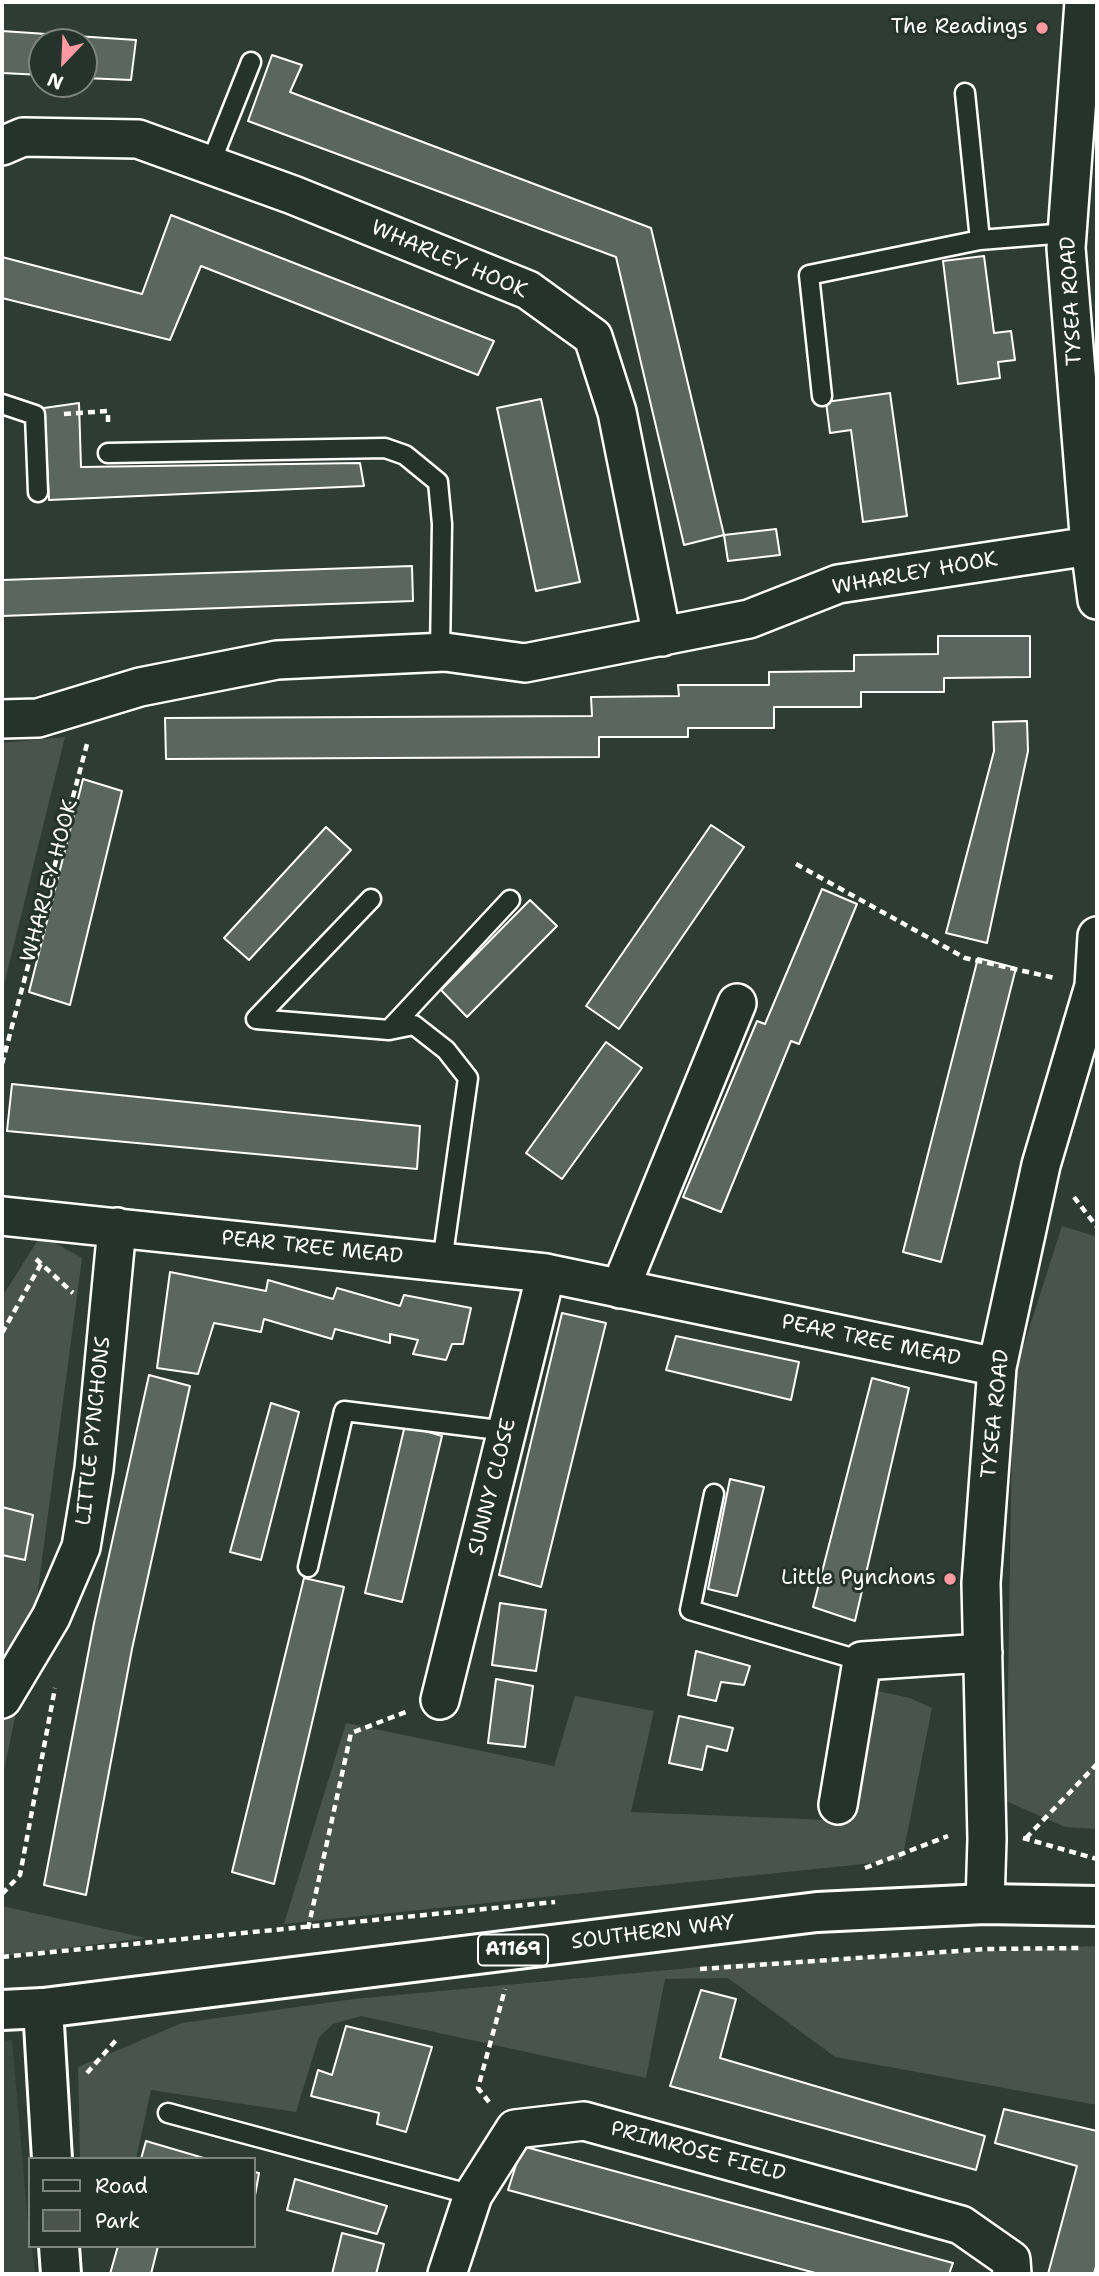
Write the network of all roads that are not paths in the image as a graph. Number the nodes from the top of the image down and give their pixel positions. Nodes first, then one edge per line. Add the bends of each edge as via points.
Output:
1 (1084, 2) edge
2 (251, 62) dead end
3 (965, 93) dead end
4 (1086, 125) edge
5 (2, 146) edge
6 (210, 165) junction
7 (1067, 233) junction
8 (980, 240) junction
9 (822, 396) dead end
10 (2, 404) edge
11 (108, 453) road end
12 (38, 492) dead end
13 (1090, 546) junction
14 (1097, 600) edge
15 (662, 637) junction
16 (440, 652) junction
17 (2, 719) edge
18 (371, 899) dead end
19 (510, 900) dead end
20 (1097, 936) edge
21 (737, 1003) dead end
22 (389, 1030) junction
23 (2, 1216) edge
24 (117, 1227) junction
25 (442, 1262) junction
26 (546, 1273) junction
27 (620, 1289) junction
28 (998, 1367) junction
29 (507, 1431) junction
30 (714, 1494) dead end
31 (309, 1567) dead end
32 (982, 1653) junction
33 (862, 1661) junction
34 (2, 1699) edge
35 (440, 1700) road end
36 (838, 1805) dead end
37 (985, 1904) junction
38 (1097, 1906) edge
39 (43, 2008) junction
40 (2, 2010) edge
41 (169, 2113) dead end
42 (52, 2157) edge
43 (473, 2195) junction
44 (59, 2248) edge
45 (61, 2274) edge
46 (447, 2274) edge
47 (1012, 2274) edge

1 - 4 street, TYSEA ROAD
2 - 6 lane
3 - 8 lane
4 - 7 street, TYSEA ROAD
5 - 6 street, WHARLEY HOOK via 23,137 138,139
6 - 15 street, WHARLEY HOOK via 528,290 593,337 617,412
7 - 8 lane
7 - 13 street, TYSEA ROAD
8 - 9 lane via 809,275
10 - 12 lane via 35,415
11 - 16 lane via 385,448 405,455 438,482 442,524
13 - 14 street, TYSEA ROAD
13 - 15 street, WHARLEY HOOK via 838,584 749,619
15 - 16 street, WHARLEY HOOK via 525,663
16 - 17 street, WHARLEY HOOK via 277,660 140,687 38,718
18 - 22 lane via 256,1019
19 - 22 lane
20 - 28 street, TYSEA ROAD via 1094,986 1041,1165
21 - 27 street
22 - 25 lane via 414,1025 446,1051 468,1078
23 - 24 street, PEAR TREE MEAD
24 - 25 street, PEAR TREE MEAD
24 - 34 street, LITTLE PYNCHONS via 94,1469 81,1547 51,1617
25 - 26 street, PEAR TREE MEAD
26 - 27 street, PEAR TREE MEAD
26 - 29 street, SUNNY CLOSE
27 - 28 street, PEAR TREE MEAD
28 - 32 street, TYSEA ROAD via 981,1583
29 - 31 lane via 344,1411
29 - 35 street, SUNNY CLOSE
30 - 33 lane via 690,1610
32 - 33 street
32 - 37 street, TYSEA ROAD
33 - 36 street
37 - 38 main road, SOUTHERN WAY / A1169
37 - 39 main road, SOUTHERN WAY / A1169 via 817,1912
39 - 40 main road, SOUTHERN WAY / A1169
39 - 42 main road
41 - 43 lane
43 - 46 street
43 - 47 street, PRIMROSE FIELD via 515,2129 584,2121 961,2225 1012,2260
44 - 45 main road

